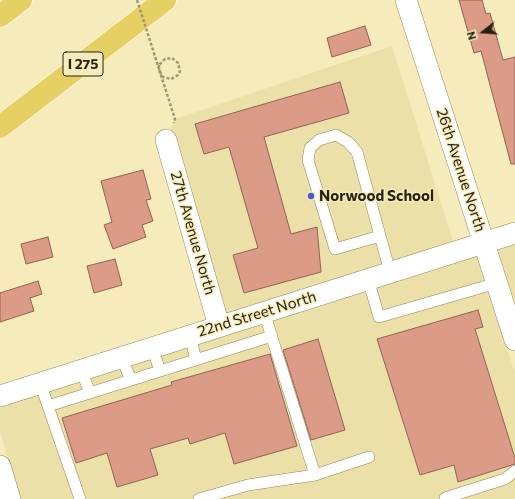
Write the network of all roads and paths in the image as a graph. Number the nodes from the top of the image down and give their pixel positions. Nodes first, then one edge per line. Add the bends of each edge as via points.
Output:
1 (21, 0) edge
2 (137, 0) edge
3 (165, 0) edge
4 (406, 0) edge
5 (0, 16) edge
6 (0, 127) edge
7 (166, 140) joint
8 (515, 233) edge
9 (380, 236) junction
10 (484, 243) junction
11 (390, 272) junction
12 (368, 279) junction
13 (497, 283) junction
14 (264, 312) junction
15 (219, 326) junction
16 (190, 335) junction
17 (272, 336) junction
18 (515, 340) edge
19 (152, 347) junction
20 (121, 357) junction
21 (196, 360) junction
22 (81, 370) junction
23 (160, 371) junction
24 (131, 380) junction
25 (40, 383) junction
26 (90, 393) junction
27 (0, 396) edge
28 (48, 406) junction
29 (369, 457) dead end
30 (0, 466) edge
31 (515, 471) edge
32 (315, 475) junction
33 (445, 498) edge
34 (10, 499) edge
35 (80, 499) edge
36 (199, 499) edge

1 - 5 highway
2 - 7 path, bridge via 160,72 163,77 171,79 180,71 178,63 172,58 165,59 159,64 159,69 176,119
3 - 6 highway, I 275
4 - 10 street, 26th Avenue North
7 - 15 street, 27th Avenue North
8 - 10 street, 22nd Street North
9 - 9 lane via 357,152 348,142 336,135 319,140 310,148 308,160 334,250
9 - 11 lane
10 - 11 street, 22nd Street North
10 - 13 street, 26th Avenue North
11 - 12 street, 22nd Street North
12 - 13 lane via 379,317
12 - 14 street, 22nd Street North
13 - 18 street, 26th Avenue North
14 - 15 street, 22nd Street North
14 - 17 lane
15 - 16 street, 22nd Street North
16 - 19 street, 22nd Street North
16 - 21 lane
17 - 21 lane
17 - 32 lane
19 - 20 street, 22nd Street North
19 - 23 lane
20 - 22 street, 22nd Street North
20 - 24 lane
21 - 23 lane
22 - 25 street, 22nd Street North
22 - 26 lane
23 - 24 lane
24 - 26 lane
25 - 27 street, 22nd Street North
25 - 28 lane
26 - 28 lane
28 - 35 lane
29 - 32 lane
30 - 34 street
31 - 33 lane via 505,479
32 - 36 lane via 248,485

